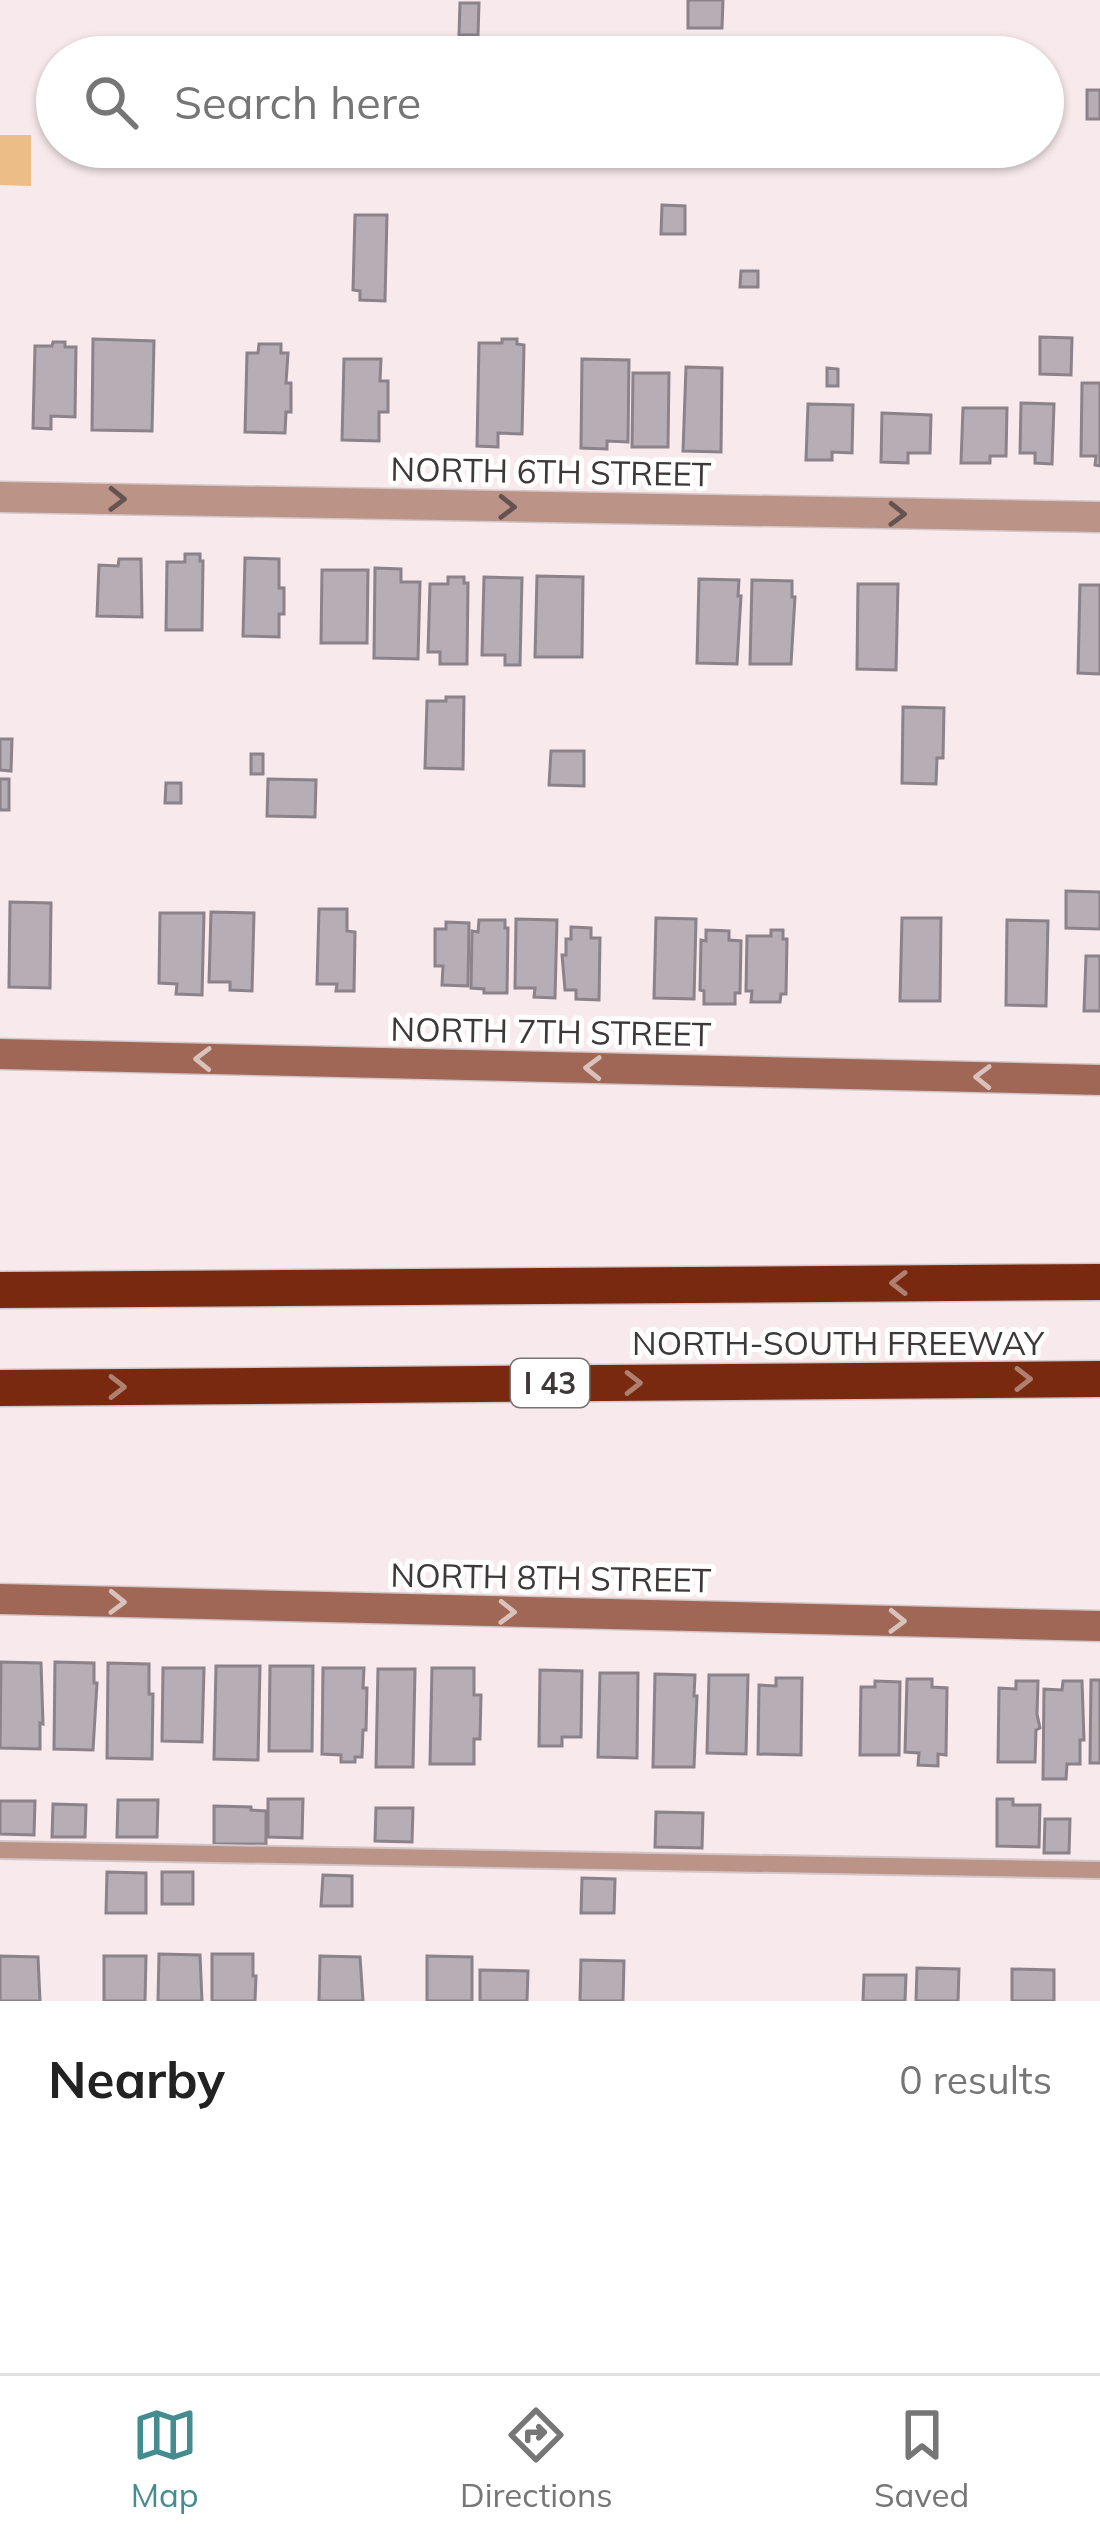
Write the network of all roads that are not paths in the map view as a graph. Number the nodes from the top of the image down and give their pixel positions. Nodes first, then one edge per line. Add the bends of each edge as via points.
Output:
1 (0, 497) edge
2 (1100, 517) edge
3 (0, 1054) edge
4 (1100, 1080) edge
5 (1100, 1282) edge
6 (0, 1290) edge
7 (1100, 1379) edge
8 (0, 1388) edge
9 (0, 1599) edge
10 (1100, 1626) edge
11 (0, 1850) edge
12 (1100, 1870) edge

1 -> 2 street, NORTH 6TH STREET
4 -> 3 street, NORTH 7TH STREET
5 -> 6 highway, NORTH-SOUTH FREEWAY
8 -> 7 highway, NORTH-SOUTH FREEWAY / I 43
9 -> 10 street, NORTH 8TH STREET
11 - 12 lane

